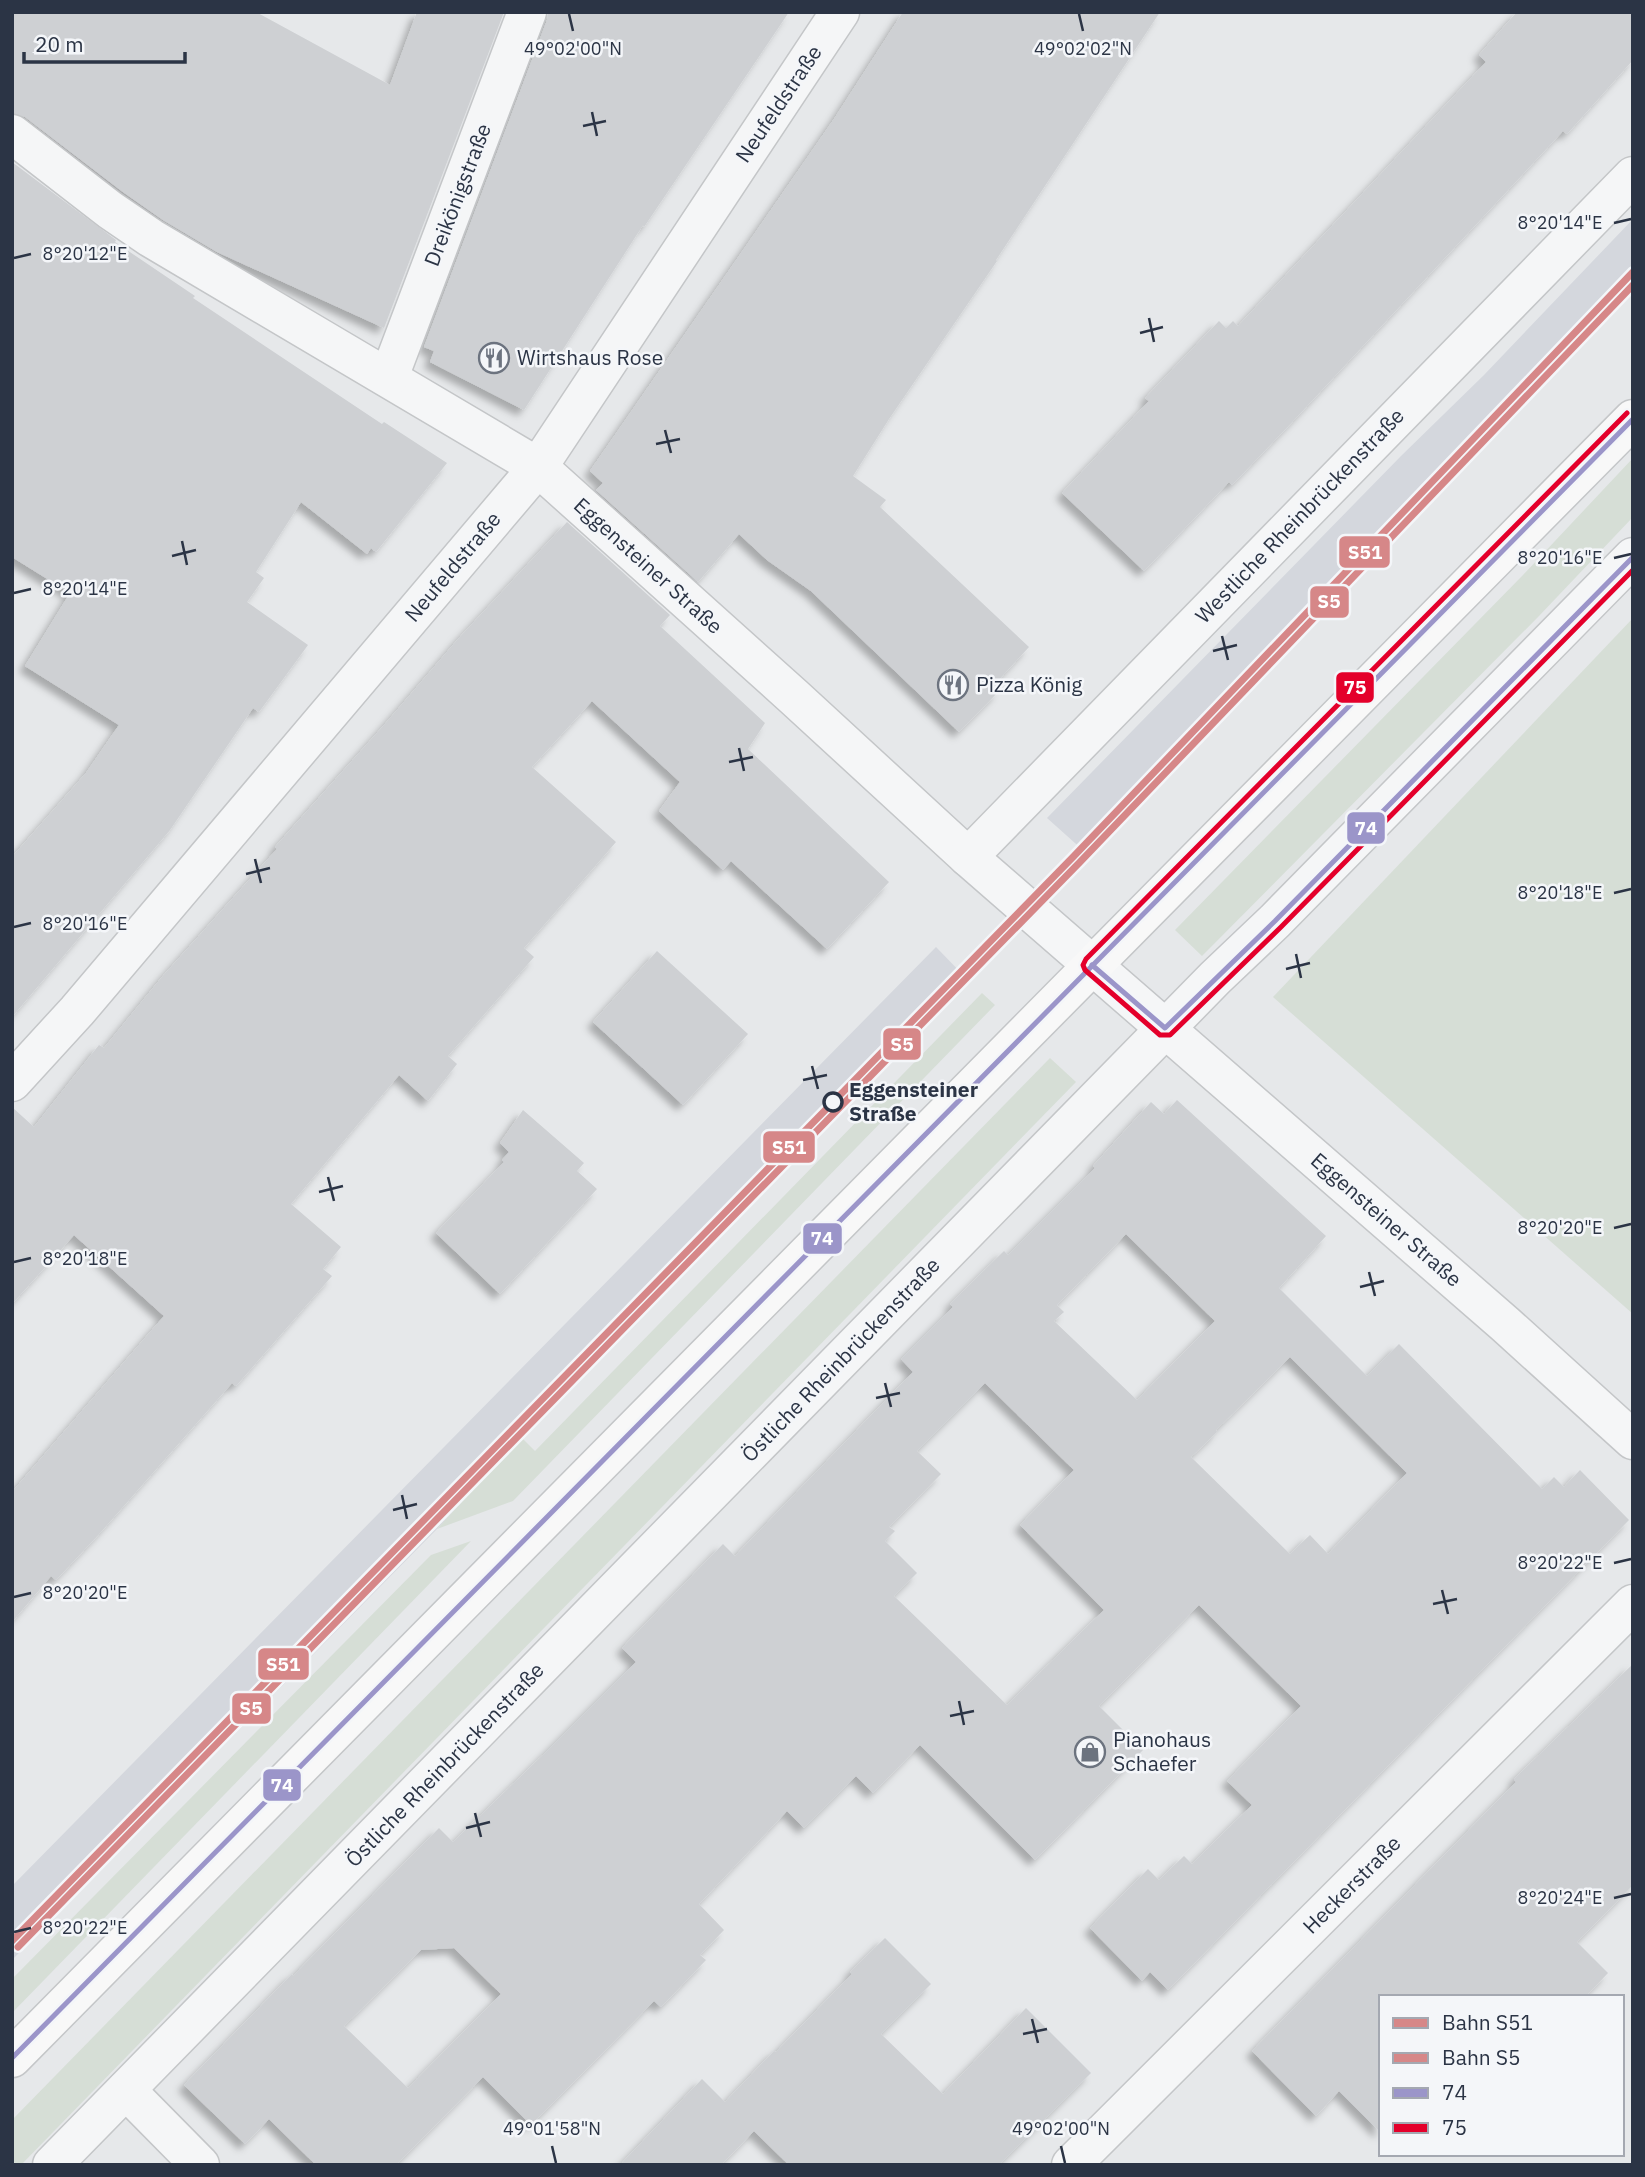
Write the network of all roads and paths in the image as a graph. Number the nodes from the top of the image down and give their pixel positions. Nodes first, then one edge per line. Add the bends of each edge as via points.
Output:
1 (527, 12) edge
2 (840, 12) edge
3 (12, 134) edge
4 (1633, 176) edge
5 (389, 377) junction
6 (1633, 419) edge
7 (538, 467) junction
8 (1633, 557) edge
9 (968, 857) junction
10 (1092, 965) junction
11 (1165, 1028) junction
12 (12, 1082) edge
13 (1633, 1440) edge
14 (1633, 1604) edge
15 (12, 2058) edge
16 (126, 2090) junction
17 (52, 2165) edge
18 (200, 2165) edge
19 (1071, 2165) edge

1 - 5 street, Dreikönigstraße
2 - 7 street, Neufeldstraße
3 - 5 street, Eggensteiner Straße via 151,238
4 - 9 street, Westliche Rheinbrückenstraße
5 - 7 street, Eggensteiner Straße
6 - 10 main road
7 - 9 street, Eggensteiner Straße
7 - 12 street, Neufeldstraße
8 - 11 street, Östliche Rheinbrückenstraße
9 - 10 street, Eggensteiner Straße
10 - 11 street, Eggensteiner Straße
10 - 15 main road
11 - 13 street, Eggensteiner Straße
11 - 16 street, Östliche Rheinbrückenstraße
14 - 19 street, Heckerstraße
16 - 17 street, Östliche Rheinbrückenstraße
16 - 18 street

